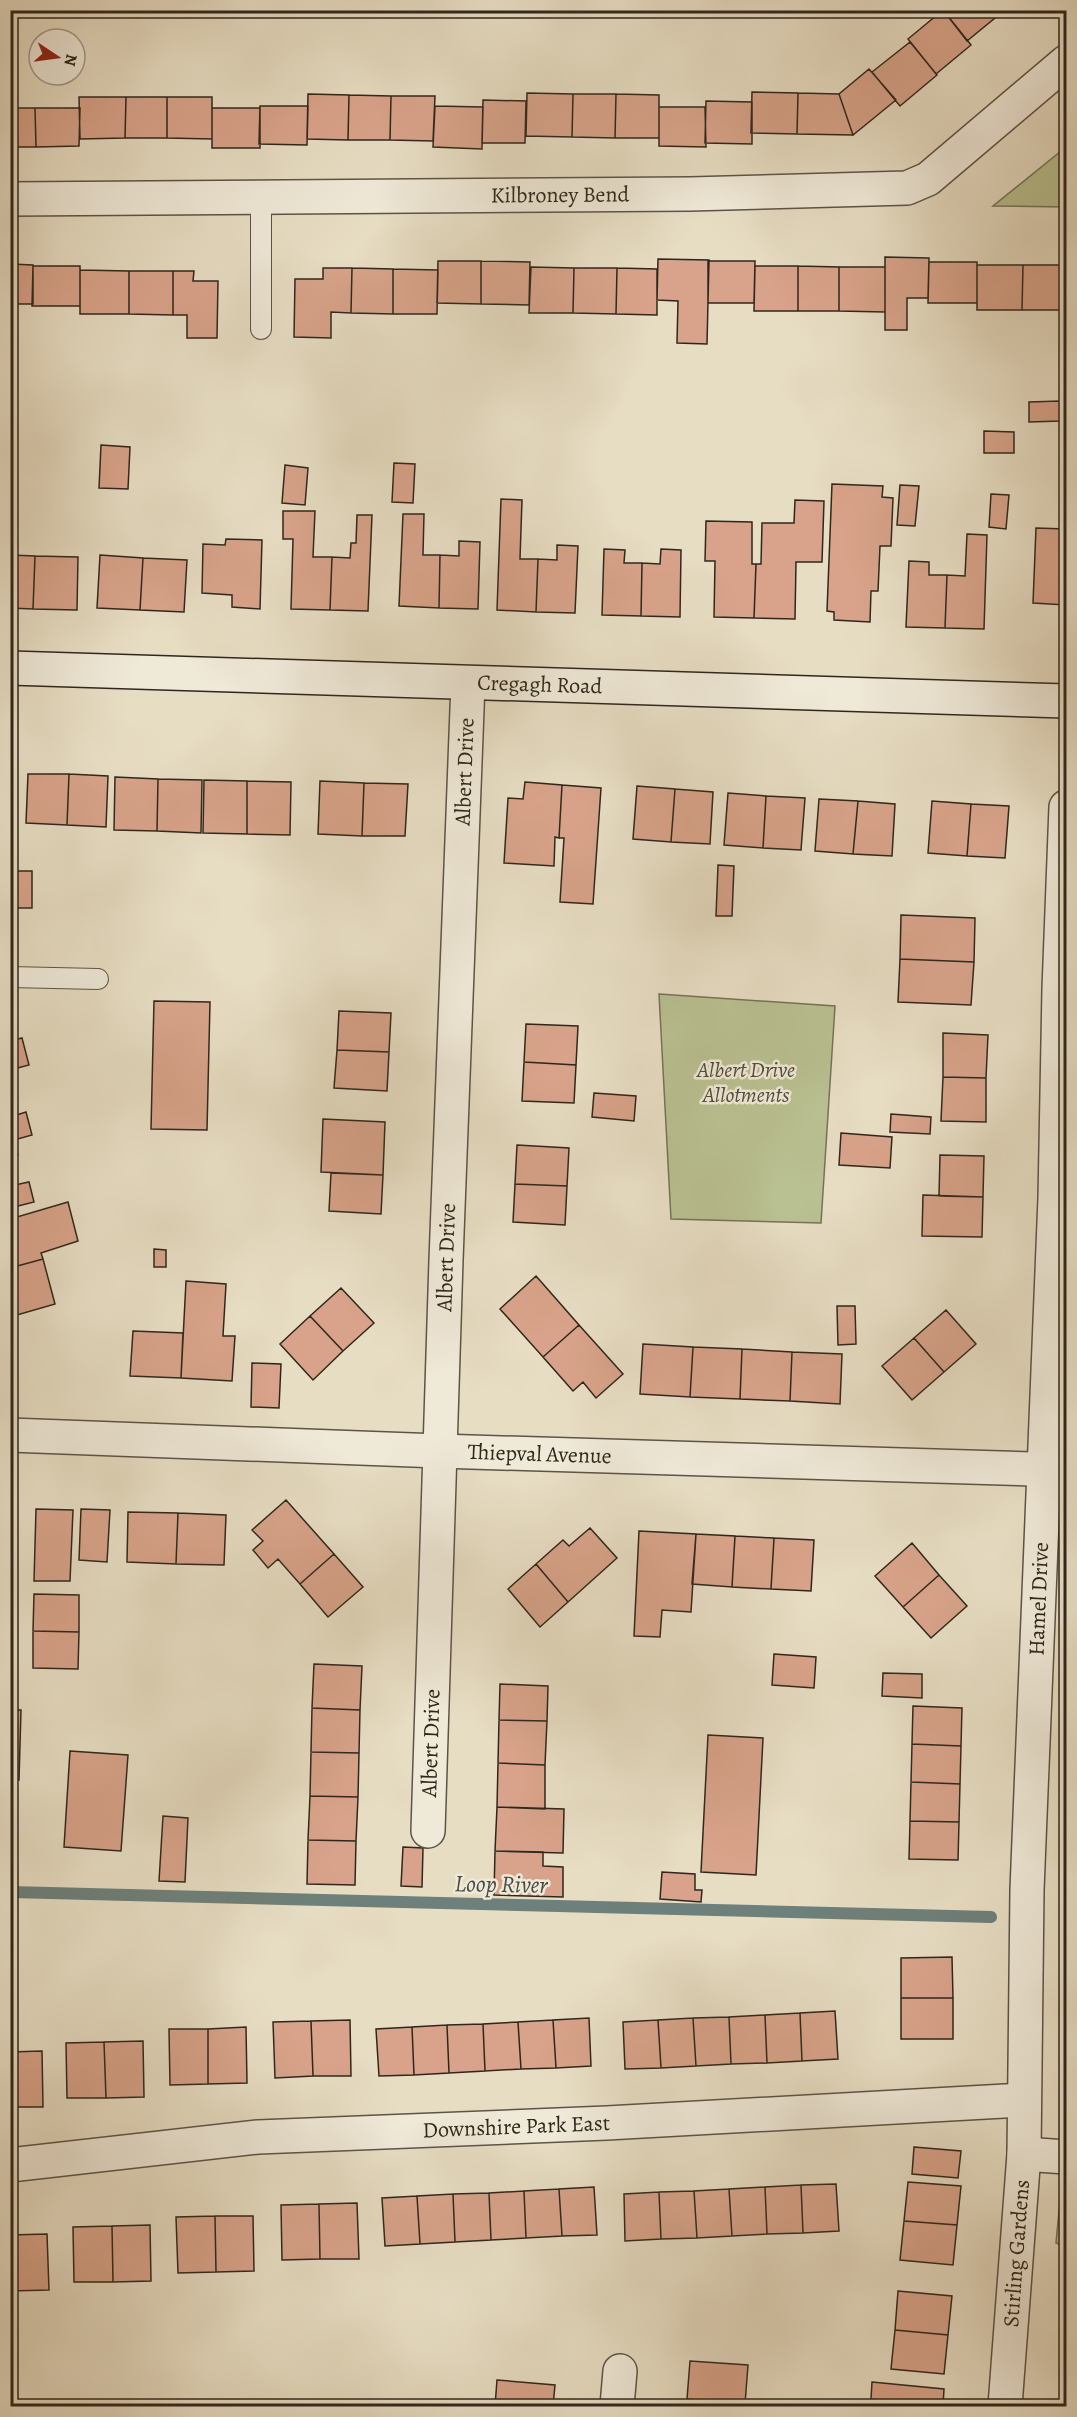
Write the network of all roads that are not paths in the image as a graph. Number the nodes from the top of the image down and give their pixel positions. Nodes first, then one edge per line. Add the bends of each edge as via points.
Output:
1 (1066, 62) edge
2 (261, 197) junction
3 (10, 199) edge
4 (261, 329) dead end
5 (10, 668) edge
6 (468, 683) junction
7 (1066, 701) edge
8 (1066, 807) edge
9 (10, 977) edge
10 (99, 979) dead end
11 (1063, 989) edge
12 (1061, 1198) edge
13 (10, 1435) edge
14 (439, 1451) junction
15 (1055, 1469) edge
16 (428, 1831) dead end
17 (1024, 2100) junction
18 (1024, 2154) junction
19 (1066, 2157) edge
20 (10, 2165) edge
21 (621, 2371) dead end
22 (617, 2406) edge
23 (1005, 2406) edge

1 - 2 street, Kilbroney Bend via 928,179 907,188 713,194
2 - 3 street, Kilbroney Bend
2 - 4 lane
5 - 6 street, Cregagh Road
6 - 7 street, Cregagh Road
6 - 14 street, Albert Drive
8 - 11 street, Hamel Drive
9 - 10 lane
11 - 12 street, Hamel Drive
12 - 15 street, Hamel Drive
13 - 14 street, Thiepval Avenue
14 - 15 street, Thiepval Avenue
14 - 16 street, Albert Drive
15 - 17 street, Hamel Drive via 1028,1879
17 - 18 street, Stirling Gardens
17 - 20 street, Downshire Park East via 258,2137
18 - 19 street
18 - 23 street, Stirling Gardens
21 - 22 street

